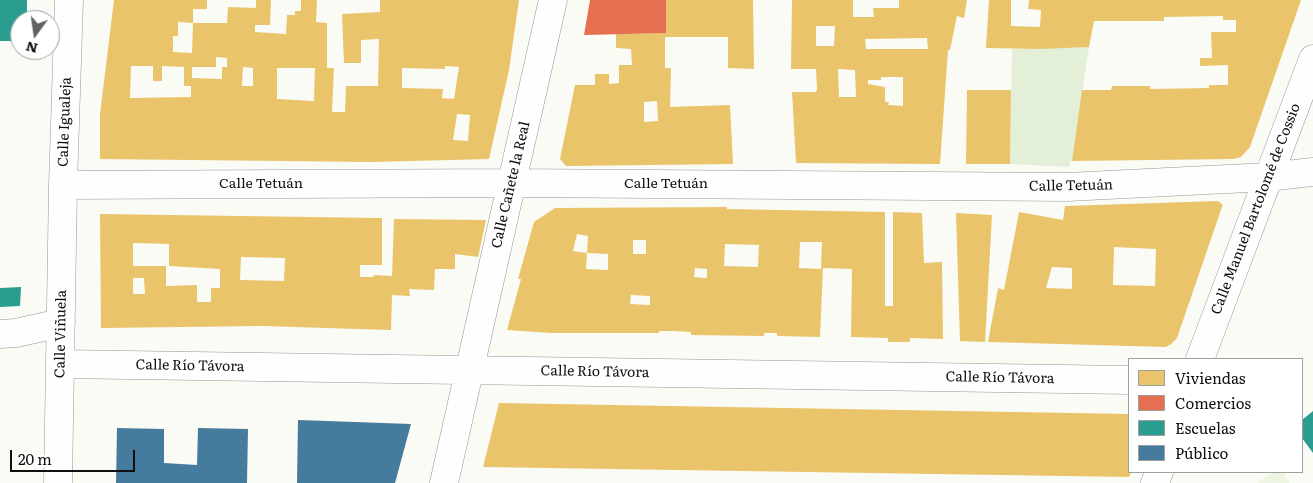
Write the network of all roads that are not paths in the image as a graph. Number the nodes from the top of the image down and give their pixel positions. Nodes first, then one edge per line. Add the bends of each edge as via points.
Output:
1 (69, 0) edge
2 (553, 0) edge
3 (1313, 60) edge
4 (1313, 172) edge
5 (1268, 177) junction
6 (512, 183) junction
7 (64, 184) junction
8 (61, 323) junction
9 (0, 334) edge
10 (1200, 358) edge
11 (61, 364) junction
12 (469, 370) junction
13 (1128, 380) edge
14 (58, 483) edge
15 (444, 483) edge

1 - 7 street, Calle Igualeja
2 - 6 street, Calle Cañete la Real
3 - 5 street, Calle Manuel Bartolomé de Cossio
4 - 5 street, Calle Tetuán
5 - 6 street, Calle Tetuán via 1067,187
5 - 10 street, Calle Manuel Bartolomé de Cossio
6 - 7 street, Calle Tetuán
6 - 12 street, Calle Cañete la Real
7 - 8 street, Calle Viñuela
8 - 9 street
8 - 11 street, Calle Viñuela
11 - 12 street, Calle Río Távora
11 - 14 street, Calle Viñuela
12 - 13 street, Calle Río Távora
12 - 15 street, Calle Cañete la Real

